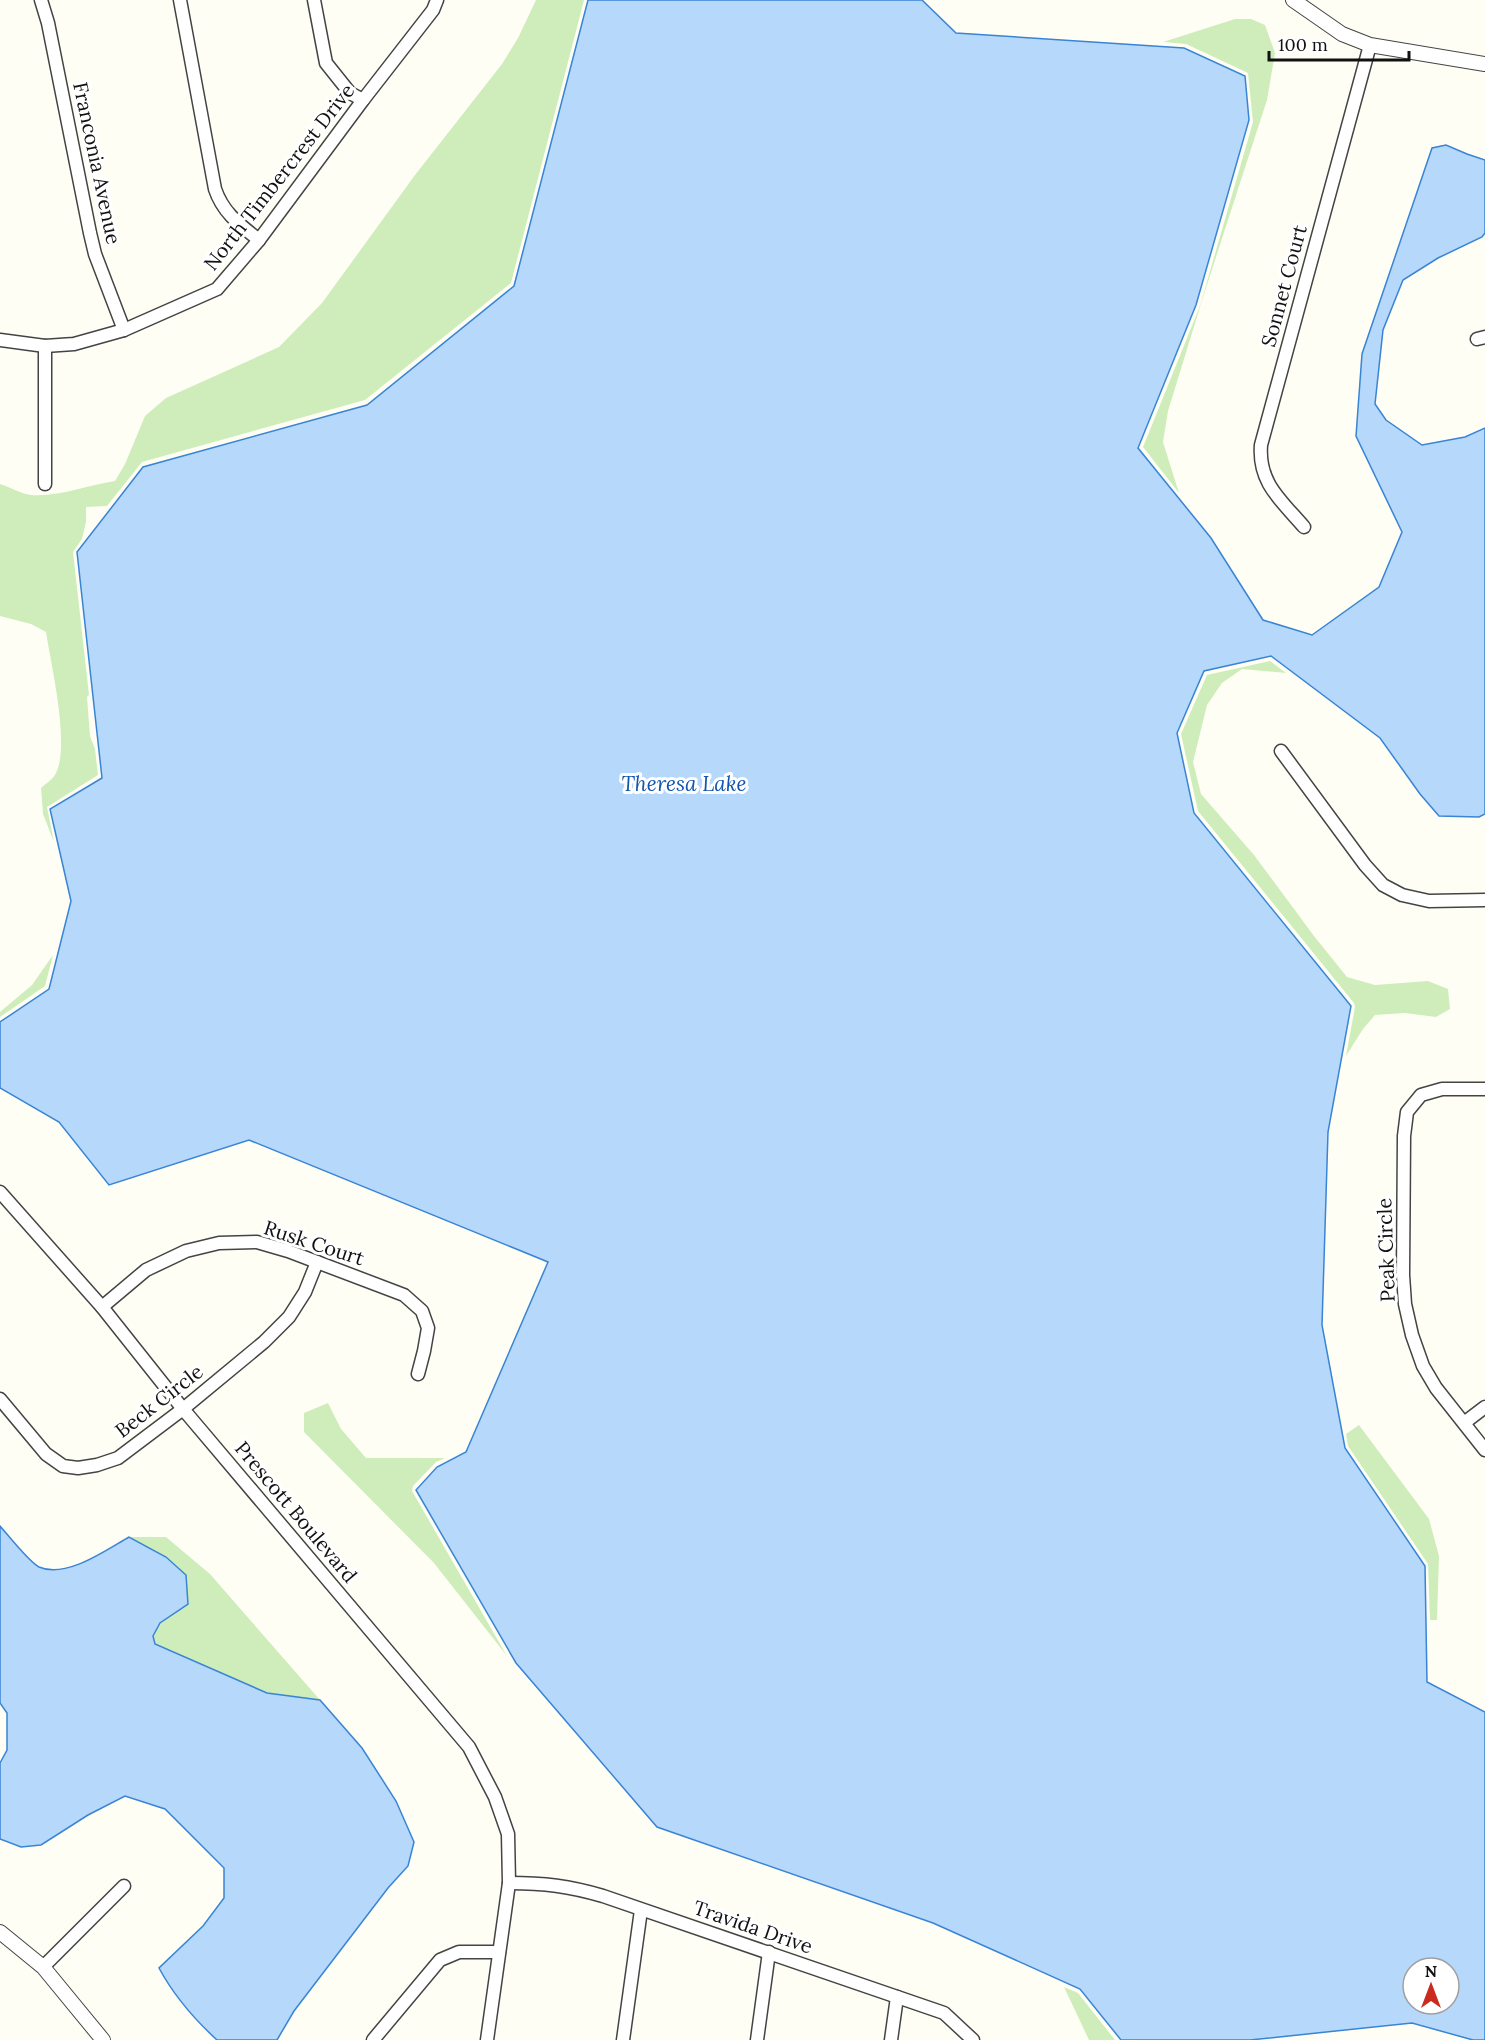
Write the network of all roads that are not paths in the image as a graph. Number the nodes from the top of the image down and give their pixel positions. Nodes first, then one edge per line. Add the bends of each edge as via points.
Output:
1 (40, 0) edge
2 (180, 0) edge
3 (314, 0) edge
4 (437, 0) edge
5 (1293, 0) edge
6 (1370, 45) junction
7 (1485, 64) edge
8 (363, 100) junction
9 (259, 240) junction
10 (124, 330) junction
11 (0, 340) edge
12 (45, 345) junction
13 (45, 484) dead end
14 (1304, 527) dead end
15 (1281, 751) dead end
16 (1485, 900) edge
17 (1485, 1089) edge
18 (0, 1192) edge
19 (317, 1262) junction
20 (102, 1307) junction
21 (417, 1374) dead end
22 (0, 1399) edge
23 (1485, 1407) edge
24 (183, 1409) junction
25 (1464, 1423) junction
26 (1485, 1450) edge
27 (509, 1883) junction
28 (124, 1886) dead end
29 (641, 1910) junction
30 (0, 1932) edge
31 (499, 1952) junction
32 (769, 1952) junction
33 (43, 1967) junction
34 (897, 1997) junction
35 (103, 2040) edge
36 (373, 2040) edge
37 (487, 2040) edge
38 (623, 2040) edge
39 (757, 2040) edge
40 (891, 2040) edge
41 (973, 2040) edge

1 - 10 street, Franconia Avenue via 95,254
2 - 9 street via 215,189 233,219
3 - 8 street via 326,63 350,93
4 - 8 street, North Timbercrest Drive
5 - 6 street via 1342,34
6 - 7 street
6 - 14 street, Sonnet Court via 1261,445 1263,474 1269,487
8 - 9 street, North Timbercrest Drive
9 - 10 street, North Timbercrest Drive via 217,289
10 - 12 street, North Timbercrest Drive via 74,344
11 - 12 street, North Timbercrest Drive
12 - 13 street
15 - 16 street via 1383,885 1402,895 1429,900
17 - 25 street, Peak Circle via 1442,1089 1421,1095 1407,1112 1404,1136 1405,1304 1423,1366
18 - 20 street, Prescott Boulevard
19 - 20 street, Rusk Court via 257,1242 219,1243 186,1251 146,1270
19 - 21 street, Rusk Court via 404,1295 422,1311 428,1328
19 - 24 street, Beck Circle via 289,1317
20 - 24 street, Prescott Boulevard
22 - 24 street, Beck Circle via 46,1454 63,1466 78,1468 118,1458
23 - 25 street
24 - 27 street, Prescott Boulevard via 469,1747 495,1797 508,1834
25 - 26 street, Peak Circle
27 - 29 street, Travida Drive via 570,1886
27 - 31 street, Prescott Boulevard
28 - 33 street
29 - 32 street, Travida Drive
29 - 38 street
30 - 33 street
31 - 36 street via 459,1952 440,1960
31 - 37 street
32 - 34 street, Travida Drive
32 - 39 street
33 - 35 street
34 - 40 street
34 - 41 street, Travida Drive via 944,2013

